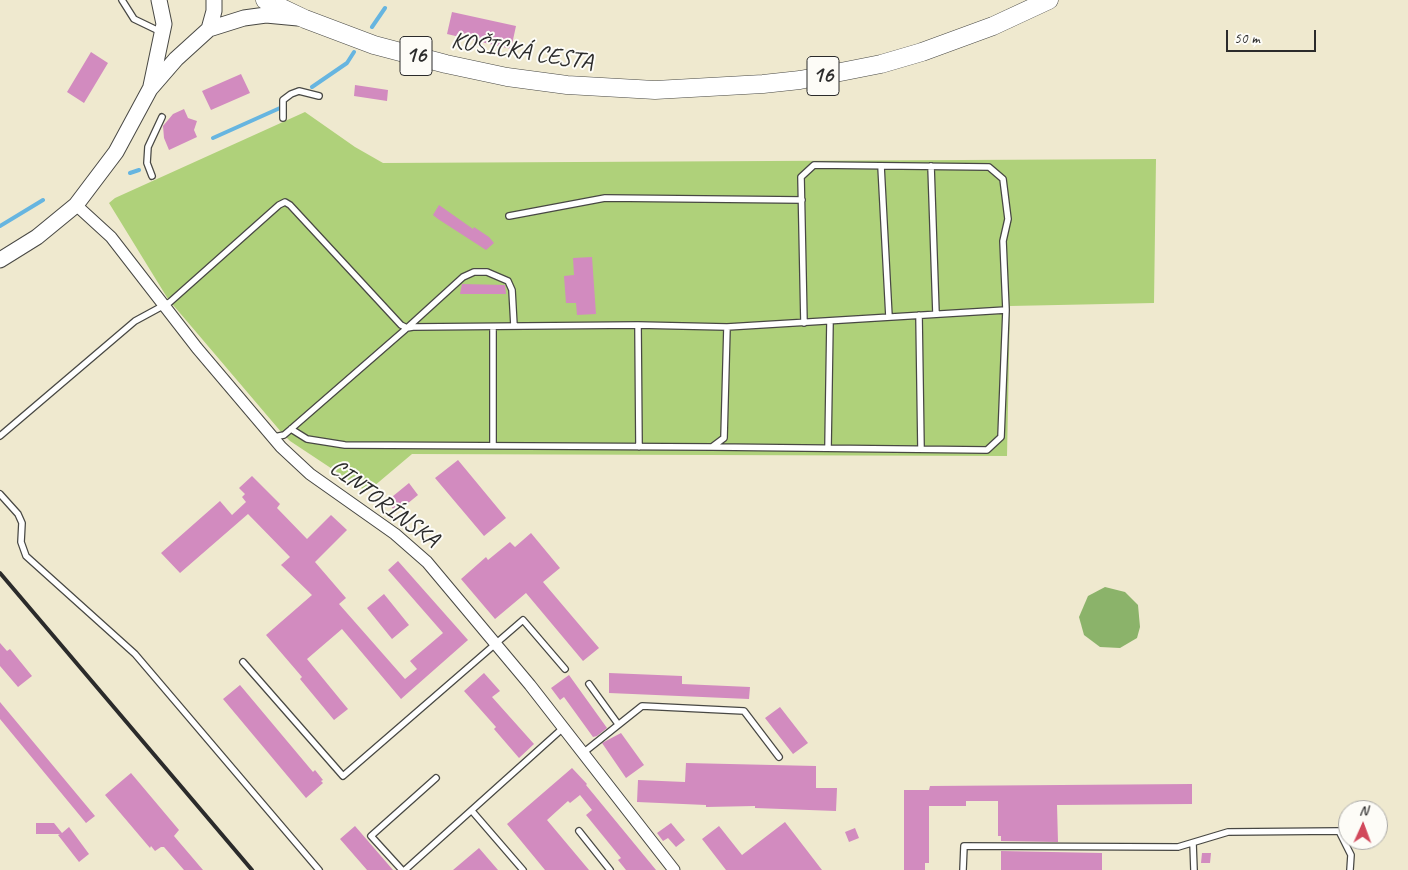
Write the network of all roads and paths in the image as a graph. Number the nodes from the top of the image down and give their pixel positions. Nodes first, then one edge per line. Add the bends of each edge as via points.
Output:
1 (122, 0) edge
2 (159, 0) edge
3 (172, 0) edge
4 (214, 0) edge
5 (265, 0) edge
6 (1049, 0) edge
7 (305, 19) junction
8 (163, 28) junction
9 (209, 29) junction
10 (150, 89) junction
11 (320, 96) dead end
12 (162, 117) dead end
13 (283, 118) dead end
14 (882, 166) junction
15 (931, 166) junction
16 (152, 176) dead end
17 (802, 200) junction
18 (76, 205) junction
19 (509, 216) dead end
20 (0, 260) edge
21 (164, 305) junction
22 (1006, 310) junction
23 (936, 314) junction
24 (919, 315) junction
25 (889, 317) junction
26 (830, 322) junction
27 (804, 323) junction
28 (638, 325) junction
29 (514, 326) junction
30 (493, 327) junction
31 (727, 327) junction
32 (407, 328) junction
33 (292, 429) junction
34 (0, 436) edge
35 (272, 438) junction
36 (493, 446) junction
37 (639, 447) junction
38 (712, 447) junction
39 (828, 448) junction
40 (921, 450) junction
41 (0, 494) edge
42 (496, 644) junction
43 (243, 662) dead end
44 (565, 668) dead end
45 (589, 684) dead end
46 (618, 724) junction
47 (564, 728) junction
48 (582, 753) junction
49 (779, 757) dead end
50 (436, 778) dead end
51 (472, 811) junction
52 (579, 831) dead end
53 (1193, 843) junction
54 (319, 870) edge
55 (404, 870) edge
56 (524, 870) edge
57 (610, 870) edge
58 (674, 870) edge
59 (963, 870) edge
60 (1194, 870) edge
61 (1350, 870) edge

1 - 8 lane via 134,19
2 - 8 street
3 - 8 street
4 - 9 street
5 - 7 main road, KOŠICKÁ CESTA / 16
6 - 7 main road, KOŠICKÁ CESTA / 16 via 993,26 881,64 800,80 723,88 602,88 515,78 374,45
7 - 9 street via 266,15
8 - 10 street
9 - 10 street
10 - 18 street via 116,152
11 - 13 lane via 299,91 291,94 283,100
12 - 16 lane via 148,147 147,163
14 - 15 lane
14 - 17 lane via 814,165 801,177
14 - 25 lane
15 - 22 lane via 989,167 1004,179 1008,219 1004,241
15 - 23 lane
17 - 19 lane via 605,198
17 - 27 lane
18 - 20 street
18 - 21 street, CINTORÍNSKA via 111,238
21 - 32 lane via 285,202
21 - 34 lane via 135,321
21 - 35 street, CINTORÍNSKA
22 - 23 lane
22 - 40 lane via 1001,437 987,450
23 - 24 lane
24 - 25 lane
24 - 40 lane
25 - 26 lane
26 - 27 lane
26 - 39 lane
27 - 31 lane
28 - 29 lane
28 - 31 lane
28 - 37 lane
29 - 30 lane
29 - 32 lane via 512,290 508,281 487,272 474,272 463,277
30 - 32 lane via 428,325
30 - 36 lane
31 - 38 lane via 724,438
32 - 33 lane
33 - 35 lane
33 - 36 lane via 306,439 345,445
35 - 42 street, CINTORÍNSKA via 310,474 395,534 428,562
36 - 37 lane
37 - 38 lane
38 - 39 lane
39 - 40 lane
41 - 54 lane via 20,519 26,556 135,654
42 - 43 lane via 343,776
42 - 44 lane via 523,620
42 - 47 street, CINTORÍNSKA
45 - 46 lane
46 - 48 lane
46 - 49 lane via 642,706 744,710
47 - 48 street, CINTORÍNSKA
47 - 51 lane
48 - 58 street, CINTORÍNSKA
50 - 55 lane via 371,836
51 - 55 lane
51 - 56 lane
52 - 57 lane
53 - 59 lane via 1178,847 964,846
53 - 60 lane
53 - 61 lane via 1228,832 1339,831 1351,855

